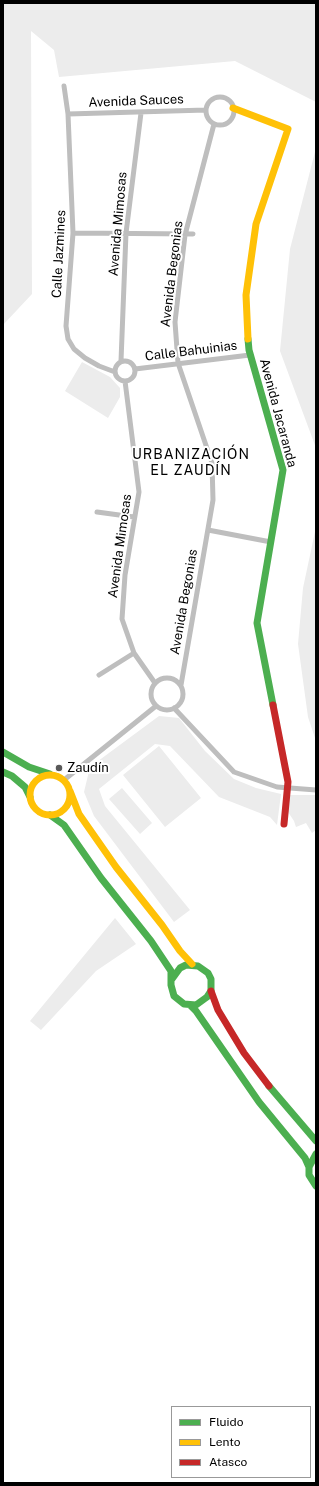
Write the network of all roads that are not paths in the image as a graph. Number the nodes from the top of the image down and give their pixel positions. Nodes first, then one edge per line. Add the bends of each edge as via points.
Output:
1 (64, 86) dead end
2 (233, 108) junction
3 (206, 110) junction
4 (68, 114) junction
5 (141, 114) junction
6 (214, 124) junction
7 (73, 233) junction
8 (126, 233) junction
9 (193, 234) dead end
10 (185, 235) junction
11 (250, 355) junction
12 (121, 361) junction
13 (178, 363) junction
14 (135, 369) junction
15 (115, 372) junction
16 (125, 381) junction
17 (97, 512) dead end
18 (134, 517) junction
19 (208, 530) junction
20 (271, 542) junction
21 (134, 653) junction
22 (99, 675) dead end
23 (154, 682) junction
24 (181, 685) junction
25 (156, 706) junction
26 (174, 708) junction
27 (3, 752) edge
28 (3, 772) edge
29 (50, 774) junction
30 (64, 780) junction
31 (287, 788) junction
32 (316, 790) edge
33 (70, 791) junction
34 (30, 797) junction
35 (50, 815) junction
36 (284, 824) dead end
37 (192, 964) junction
38 (172, 979) junction
39 (210, 991) junction
40 (190, 1005) junction
41 (316, 1141) edge
42 (316, 1154) edge
43 (309, 1167) junction
44 (316, 1186) edge

1 - 4 street, Calle Jazmines
2 - 3 street via 228,100 221,97 212,100
2 - 6 street via 233,116 226,124
2 - 11 main road, Avenida Jacaranda via 288,129 256,224 246,295
3 - 5 street, Avenida Sauces
3 - 6 street via 208,118
4 - 5 street, Avenida Sauces
4 - 7 street, Calle Jazmines
5 - 8 street, Avenida Mimosas
6 - 10 street, Avenida Begonias
7 - 8 street
7 - 15 street, Calle Jazmines via 66,326 68,339 74,349 85,358
8 - 10 street
8 - 12 street, Avenida Mimosas
9 - 10 street
10 - 13 street, Avenida Begonias via 175,322
11 - 13 street, Calle Bahuinias
11 - 20 main road, Avenida Jacaranda via 283,470
12 - 14 street via 129,362
12 - 15 street
13 - 14 street, Calle Bahuinias
13 - 19 street, Avenida Begonias via 212,463 213,500
14 - 16 street via 133,377
15 - 16 street
16 - 18 street, Avenida Mimosas via 140,492
17 - 18 street
18 - 21 street, Avenida Mimosas via 125,575 122,619
19 - 20 street
19 - 24 street, Avenida Begonias
20 - 31 main road, Avenida Jacaranda via 257,623 288,782
21 - 22 street
21 - 23 street, Avenida Mimosas
23 - 24 street via 166,677
23 - 25 street via 150,693
24 - 26 street via 182,700
25 - 26 street via 167,710
25 - 30 street
26 - 31 street via 234,772 265,784
27 - 29 main road via 29,767
28 - 34 main road via 25,787
29 - 30 main road
29 - 34 main road via 37,779
30 - 33 main road
31 - 32 street
31 - 36 main road, Avenida Jacaranda
33 - 35 main road via 67,806 62,811
33 - 37 main road via 79,814 99,843
34 - 35 main road via 34,808
35 - 38 main road via 64,825 101,878 142,927 171,971
37 - 38 main road via 180,968
37 - 39 main road via 208,973
38 - 40 main road via 174,996 184,1004
39 - 40 main road via 202,1002
39 - 41 main road via 218,1010 244,1053
40 - 43 main road via 258,1102 305,1158
42 - 43 main road
43 - 44 main road via 309,1175

